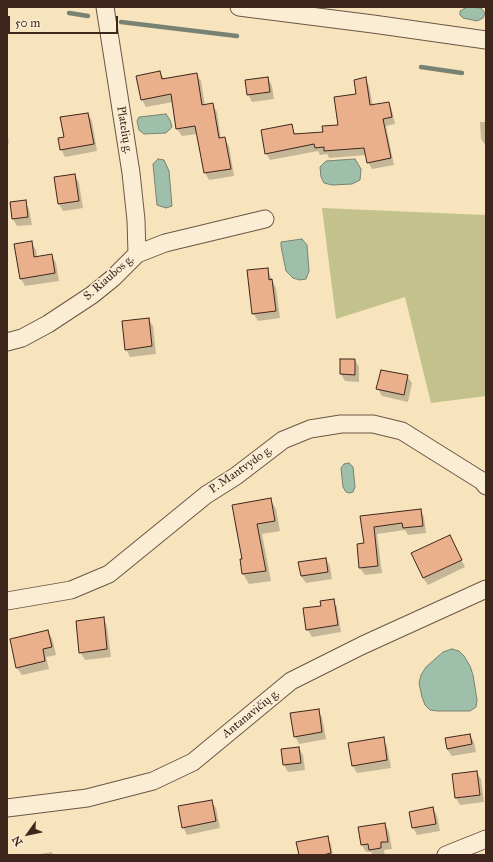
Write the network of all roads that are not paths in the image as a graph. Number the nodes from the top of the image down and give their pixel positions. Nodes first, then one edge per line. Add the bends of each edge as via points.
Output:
1 (105, 7) edge
2 (239, 7) edge
3 (486, 40) edge
4 (264, 219) dead end
5 (137, 254) junction
6 (7, 342) edge
7 (486, 486) edge
8 (486, 589) edge
9 (7, 601) edge
10 (7, 808) edge
11 (486, 839) edge
12 (446, 855) edge

1 - 5 street, Platelių g. via 131,174
2 - 3 street
4 - 5 street, S. Riaubos g. via 165,243
5 - 6 street, S. Riaubos g. via 92,295 48,324 22,338
7 - 9 street, P. Mantvydo g. via 402,431 373,424 341,424 310,429 283,440 206,495 109,574 71,590
8 - 10 street, Antanavičių g. via 291,681 193,762 153,781 87,798
11 - 12 street

